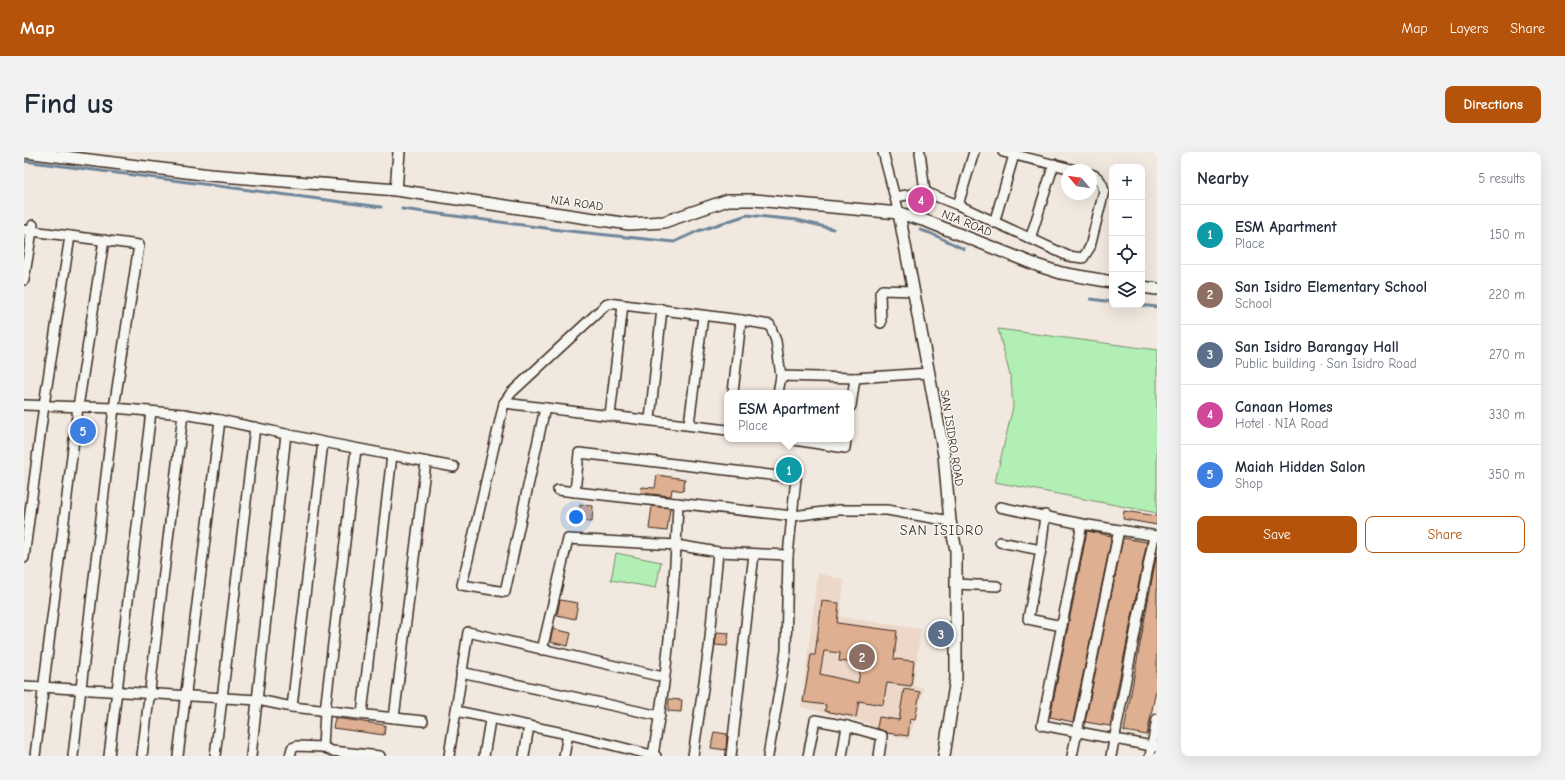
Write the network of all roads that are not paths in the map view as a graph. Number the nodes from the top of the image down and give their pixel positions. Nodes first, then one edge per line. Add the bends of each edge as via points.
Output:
1 (25, 152) edge
2 (400, 152) edge
3 (883, 152) edge
4 (920, 152) edge
5 (974, 152) edge
6 (1003, 152) edge
7 (1014, 155) junction
8 (1054, 164) junction
9 (1061, 166) edge
10 (1097, 178) edge
11 (396, 190) junction
12 (925, 192) junction
13 (895, 198) junction
14 (958, 205) junction
15 (900, 213) junction
16 (994, 223) junction
17 (30, 229) edge
18 (70, 236) junction
19 (1030, 239) junction
20 (104, 240) junction
21 (25, 264) edge
22 (24, 280) edge
23 (1109, 281) edge
24 (1145, 287) edge
25 (1157, 289) edge
26 (913, 292) junction
27 (623, 305) junction
28 (662, 309) junction
29 (704, 316) junction
30 (741, 320) junction
31 (881, 323) dead end
32 (928, 373) junction
33 (781, 376) junction
34 (855, 378) junction
35 (733, 390) edge
36 (779, 390) edge
37 (853, 390) edge
38 (504, 402) junction
39 (24, 405) edge
40 (44, 405) junction
41 (78, 407) junction
42 (114, 408) junction
43 (545, 408) junction
44 (151, 412) junction
45 (183, 414) junction
46 (610, 414) junction
47 (650, 419) junction
48 (220, 420) junction
49 (689, 424) junction
50 (255, 427) junction
51 (724, 430) edge
52 (286, 434) junction
53 (323, 442) junction
54 (807, 442) edge
55 (846, 442) edge
56 (356, 449) junction
57 (392, 455) junction
58 (426, 462) junction
59 (454, 467) dead end
60 (558, 490) dead end
61 (575, 492) junction
62 (678, 503) junction
63 (1000, 507) dead end
64 (1045, 515) junction
65 (792, 516) junction
66 (950, 521) junction
67 (1082, 524) junction
68 (1119, 530) junction
69 (1156, 536) edge
70 (1000, 542) dead end
71 (676, 545) junction
72 (1041, 550) junction
73 (718, 552) junction
74 (754, 554) junction
75 (788, 556) junction
76 (24, 558) edge
77 (956, 584) junction
78 (997, 586) dead end
79 (1062, 626) junction
80 (542, 650) junction
81 (462, 672) junction
82 (663, 677) junction
83 (24, 686) edge
84 (43, 687) junction
85 (80, 690) junction
86 (118, 691) junction
87 (148, 693) junction
88 (185, 695) junction
89 (222, 697) junction
90 (258, 700) junction
91 (292, 707) junction
92 (326, 711) junction
93 (456, 711) junction
94 (362, 714) junction
95 (660, 716) junction
96 (394, 718) junction
97 (1157, 719) edge
98 (490, 720) junction
99 (423, 721) dead end
100 (529, 726) junction
101 (847, 726) junction
102 (1076, 732) junction
103 (568, 734) junction
104 (1114, 739) junction
105 (323, 747) junction
106 (1154, 747) edge
107 (358, 755) edge
108 (35, 756) edge
109 (73, 756) edge
110 (110, 756) edge
111 (142, 756) edge
112 (178, 756) edge
113 (215, 756) edge
114 (251, 756) edge
115 (290, 756) edge
116 (380, 756) edge
117 (449, 756) edge
118 (484, 756) edge
119 (524, 756) edge
120 (564, 756) edge
121 (655, 756) edge
122 (693, 756) edge
123 (731, 756) edge
124 (768, 756) edge
125 (808, 756) edge
126 (842, 756) edge
127 (879, 756) edge
128 (944, 756) edge
129 (1072, 756) edge
130 (1111, 756) edge
131 (1150, 756) edge

1 - 11 street, NIA ROAD via 210,175
2 - 11 street
3 - 13 street, SAN ISIDRO ROAD
4 - 12 street
5 - 14 street
6 - 7 street
7 - 8 street
7 - 16 street
8 - 9 street
8 - 19 street
10 - 19 street via 1103,184 1104,191 1087,254 1083,258 1068,256
11 - 15 street, NIA ROAD via 629,224 664,222 728,200
12 - 13 street
12 - 14 street
13 - 15 street, SAN ISIDRO ROAD
14 - 16 street
15 - 23 street, NIA ROAD via 1039,266
15 - 26 street, SAN ISIDRO ROAD
16 - 19 street
17 - 18 street
17 - 21 street
18 - 20 street
18 - 40 street
20 - 41 street
20 - 42 street via 139,245
21 - 22 street
24 - 25 street
26 - 31 street via 882,290
26 - 32 street, SAN ISIDRO ROAD
27 - 28 street
27 - 38 street via 608,303
27 - 46 street
28 - 29 street
28 - 47 street
29 - 30 street
29 - 49 street
30 - 33 street via 770,325 776,341
30 - 35 street
32 - 34 street
32 - 66 street, SAN ISIDRO ROAD via 944,455
33 - 34 street
33 - 36 street
34 - 37 street
38 - 43 street
38 - 43 street via 462,584 505,592
39 - 40 street
40 - 41 street
40 - 76 street
41 - 42 street
41 - 84 street
42 - 44 street
42 - 85 street
43 - 46 street
44 - 45 street
44 - 86 street
45 - 48 street
45 - 87 street
46 - 47 street
47 - 49 street
48 - 50 street
48 - 88 street
49 - 51 street
50 - 52 street
50 - 89 street
52 - 53 street
52 - 90 street
53 - 56 street
53 - 91 street
54 - 55 street via 845,448
56 - 57 street
56 - 92 street
57 - 58 street
57 - 94 street
58 - 59 street
58 - 96 street
60 - 61 street
61 - 62 street
61 - 65 street via 579,453 796,478
62 - 65 street
62 - 71 street
63 - 64 street
64 - 67 street
64 - 72 street
65 - 66 street via 839,510 887,510
65 - 75 street
66 - 77 street, SAN ISIDRO ROAD via 956,550
67 - 68 street
67 - 79 street
68 - 69 street
68 - 102 street
69 - 104 street
70 - 72 street
71 - 73 street
71 - 80 street via 568,539
71 - 82 street via 670,629
72 - 79 street via 1028,620
73 - 74 street
73 - 122 street via 709,648
74 - 75 street
74 - 123 street
75 - 124 street via 786,651
77 - 78 street
77 - 128 street, SAN ISIDRO ROAD via 956,678
79 - 102 street via 1042,725
80 - 81 street via 468,632
80 - 82 street
81 - 93 street
81 - 95 street
82 - 95 street
83 - 84 street
84 - 85 street
84 - 108 street
85 - 86 street
85 - 109 street
86 - 87 street
86 - 110 street
87 - 88 street
87 - 111 street
88 - 89 street
88 - 112 street
89 - 90 street
89 - 113 street
90 - 91 street
90 - 114 street
91 - 92 street
92 - 94 street
92 - 105 street
93 - 98 street
93 - 117 street
94 - 96 street
95 - 121 street
96 - 99 street
97 - 106 street
98 - 100 street
98 - 118 street
100 - 103 street
100 - 119 street
101 - 125 street via 815,720
101 - 126 street
101 - 127 street via 882,736
102 - 104 street
102 - 129 street
103 - 120 street
103 - 121 street
104 - 106 street
104 - 130 street
105 - 107 street
105 - 115 street via 297,746 292,748
106 - 131 street
107 - 116 street

